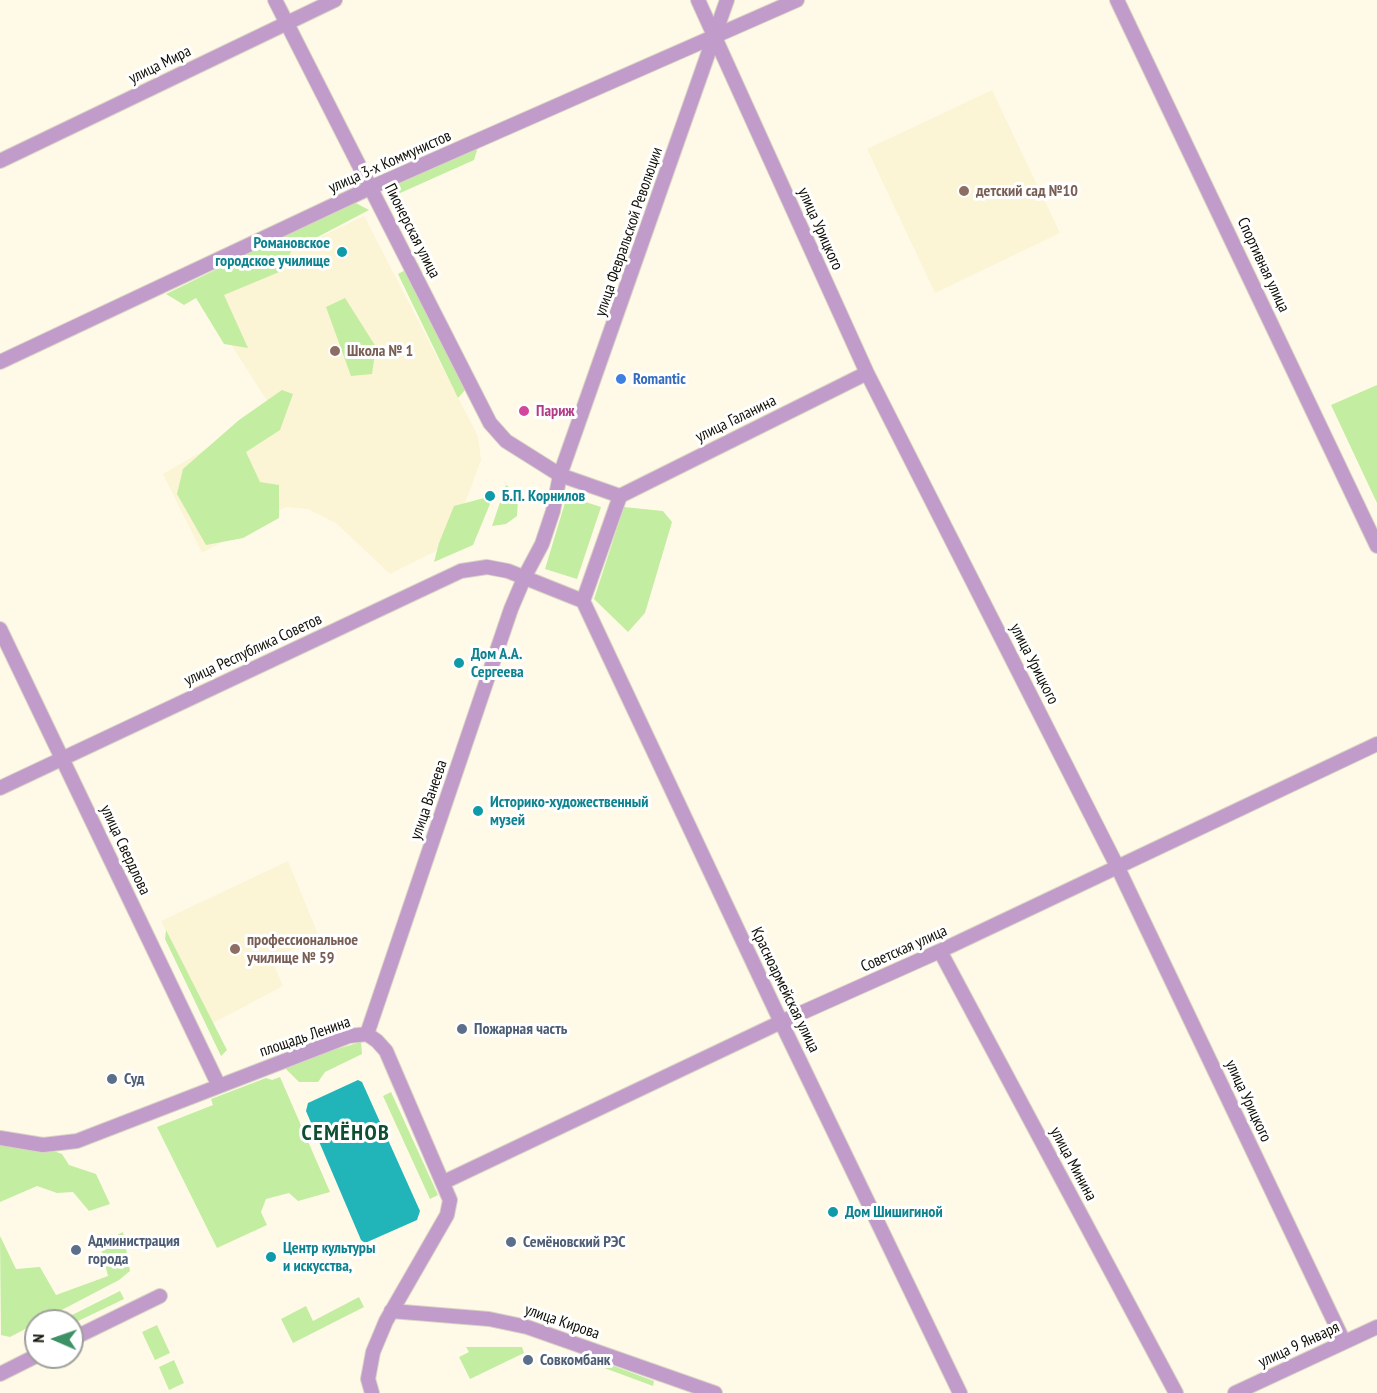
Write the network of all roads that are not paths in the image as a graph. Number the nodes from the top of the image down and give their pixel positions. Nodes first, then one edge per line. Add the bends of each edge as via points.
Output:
1 (275, 0) edge
2 (335, 0) edge
3 (698, 0) edge
4 (727, 0) edge
5 (798, 0) edge
6 (1116, 0) edge
7 (286, 22) junction
8 (716, 36) junction
9 (0, 161) edge
10 (372, 188) junction
11 (0, 362) edge
12 (867, 373) junction
13 (560, 475) junction
14 (620, 496) junction
15 (1377, 546) edge
16 (525, 576) junction
17 (583, 601) junction
18 (0, 628) edge
19 (1377, 744) edge
20 (64, 758) junction
21 (0, 788) edge
22 (1118, 868) junction
23 (940, 951) junction
24 (781, 1022) junction
25 (367, 1034) junction
26 (219, 1086) junction
27 (0, 1138) edge
28 (444, 1182) junction
29 (160, 1296) dead end
30 (388, 1316) junction
31 (1377, 1327) edge
32 (84, 1333) edge
33 (1344, 1342) junction
34 (24, 1362) edge
35 (0, 1374) edge
36 (372, 1393) edge
37 (715, 1393) edge
38 (960, 1393) edge
39 (1176, 1393) edge
40 (1235, 1393) edge

1 - 7 street, Пионерская улица
2 - 7 street, улица Мира
3 - 8 street, улица Урицкого
4 - 8 street, улица Февральской Революции
5 - 8 street, улица 3-х Коммунистов
6 - 15 street, Спортивная улица
7 - 9 street, улица Мира
7 - 10 street, Пионерская улица
8 - 10 street, улица 3-х Коммунистов
8 - 12 street, улица Урицкого
8 - 13 street, улица Февральской Революции
10 - 11 street, улица 3-х Коммунистов
10 - 13 street, Пионерская улица via 490,423 506,441
12 - 14 street, улица Галанина
12 - 22 street, улица Урицкого
13 - 14 street, Пионерская улица
13 - 16 street, улица Февральской Революции via 542,544
14 - 17 street
16 - 17 street, улица Республика Советов
16 - 20 street, улица Республика Советов via 487,567 461,571
16 - 25 street, улица Ванеева
17 - 24 street, Красноармейская улица
18 - 20 street, улица Свердлова
19 - 22 street, Советская улица
20 - 21 street, улица Республика Советов
20 - 26 street, улица Свердлова
22 - 23 street, Советская улица
22 - 33 street, улица Урицкого
23 - 24 street, Советская улица
23 - 39 street, улица Минина
24 - 28 street, Советская улица
24 - 38 street, Красноармейская улица
25 - 26 street, площадь Ленина via 349,1036
25 - 28 street, площадь Ленина via 386,1051
26 - 27 street, площадь Ленина via 64,1144
28 - 30 street, площадь Ленина via 450,1200 447,1215
29 - 32 street
30 - 36 street, площадь Ленина via 369,1367
30 - 37 street, улица Кирова via 489,1319 527,1326
31 - 33 street, улица 9 Января
33 - 40 street, улица 9 Января
34 - 35 street

